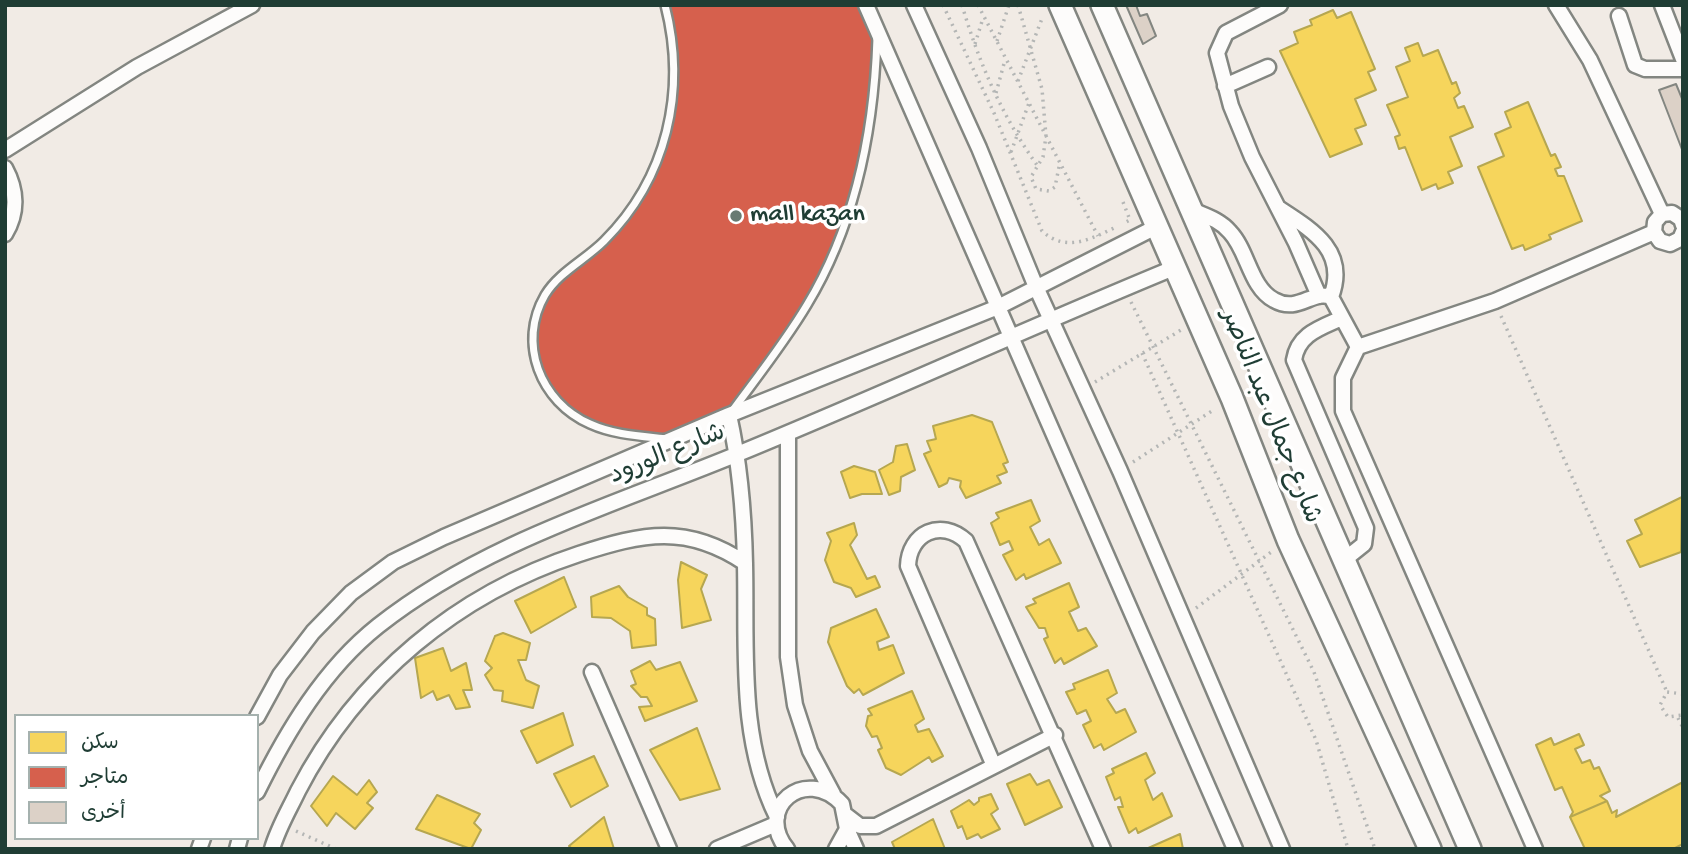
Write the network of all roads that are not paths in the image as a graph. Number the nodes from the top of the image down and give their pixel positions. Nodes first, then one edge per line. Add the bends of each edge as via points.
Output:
1 (252, 5) edge
2 (666, 5) edge
3 (866, 5) edge
4 (914, 5) edge
5 (1102, 5) edge
6 (1280, 5) edge
7 (1556, 5) edge
8 (1662, 5) edge
9 (1055, 15) edge
10 (1619, 16) dead end
11 (877, 30) junction
12 (1683, 59) edge
13 (1268, 67) dead end
14 (1683, 69) edge
15 (1225, 86) junction
16 (5, 150) edge
17 (5, 168) edge
18 (1279, 208) junction
19 (1192, 210) junction
20 (1662, 214) junction
21 (1158, 226) junction
22 (1682, 230) edge
23 (1654, 232) junction
24 (5, 234) edge
25 (1176, 267) junction
26 (1036, 287) junction
27 (1325, 297) junction
28 (998, 307) junction
29 (1342, 318) junction
30 (1053, 320) junction
31 (1011, 340) junction
32 (1358, 347) junction
33 (729, 415) junction
34 (788, 433) junction
35 (672, 439) junction
36 (738, 454) junction
37 (1344, 560) junction
38 (745, 564) junction
39 (592, 672) dead end
40 (259, 714) edge
41 (1055, 735) junction
42 (994, 766) junction
43 (1435, 774) junction
44 (259, 788) edge
45 (1403, 790) junction
46 (833, 794) junction
47 (776, 820) junction
48 (847, 823) junction
49 (272, 849) edge
50 (669, 849) edge
51 (717, 849) edge
52 (787, 849) edge
53 (836, 849) edge
54 (856, 849) edge
55 (1103, 849) edge
56 (1235, 849) edge
57 (1282, 849) edge
58 (1430, 849) edge
59 (1470, 849) edge
60 (1535, 849) edge

1 - 16 street via 137,67
2 - 35 lane via 675,88 663,150 645,189 617,228 552,284 538,310 533,338 535,365 552,396 569,411 608,431
3 - 11 street
4 - 26 street
5 - 19 main road, شارع جمال عبد الناصر
6 - 15 street via 1226,33 1217,54
7 - 20 street via 1590,60
8 - 12 street
9 - 21 main road, شارع جمال عبد الناصر
10 - 14 street via 1635,65
11 - 28 street
11 - 33 lane via 868,138 852,205 802,313
13 - 15 street
15 - 18 street via 1252,157
17 - 24 street via 15,200
18 - 27 street
18 - 27 street via 1326,245 1338,275
19 - 27 street via 1230,231 1261,289 1274,300 1299,305
19 - 37 main road, شارع جمال عبد الناصر
20 - 22 street via 1672,213
20 - 23 street
21 - 25 main road, شارع جمال عبد الناصر
21 - 26 street, شارع الورود
22 - 23 street via 1670,244 1660,241
23 - 32 street via 1495,302
25 - 30 street, شارع الورود
25 - 45 main road, شارع جمال عبد الناصر via 1288,540
26 - 28 street, شارع الورود
26 - 30 street
27 - 29 street
28 - 31 street
28 - 33 street, شارع الورود
29 - 32 street
29 - 37 street via 1312,331 1296,349 1294,360 1366,528 1364,544
30 - 31 street, شارع الورود
30 - 57 street
31 - 34 street, شارع الورود
31 - 56 street
32 - 60 street via 1343,378 1343,411
33 - 35 street, شارع الورود
33 - 36 street
34 - 36 street, شارع الورود
34 - 46 street via 788,657 798,716
35 - 40 street, شارع الورود via 393,562 351,593 313,632 280,675
36 - 38 street
36 - 44 street, شارع الورود via 500,550 435,584 376,628 325,681 282,741
37 - 43 main road, شارع جمال عبد الناصر
38 - 47 street via 748,711 762,787
38 - 49 street via 709,543 659,535 600,547 544,566 490,592 440,624 394,662 353,705 318,754
39 - 50 street
41 - 42 street
41 - 42 street via 966,541 948,530 928,531 912,545 908,566
41 - 55 street
42 - 48 street via 876,826
43 - 45 main road via 1427,791 1415,795
43 - 59 main road, شارع جمال عبد الناصر
45 - 58 main road, شارع جمال عبد الناصر
46 - 47 street via 808,787 795,791 785,799
46 - 48 street via 842,804
47 - 51 street
47 - 52 street via 778,837
48 - 53 street
48 - 54 street

